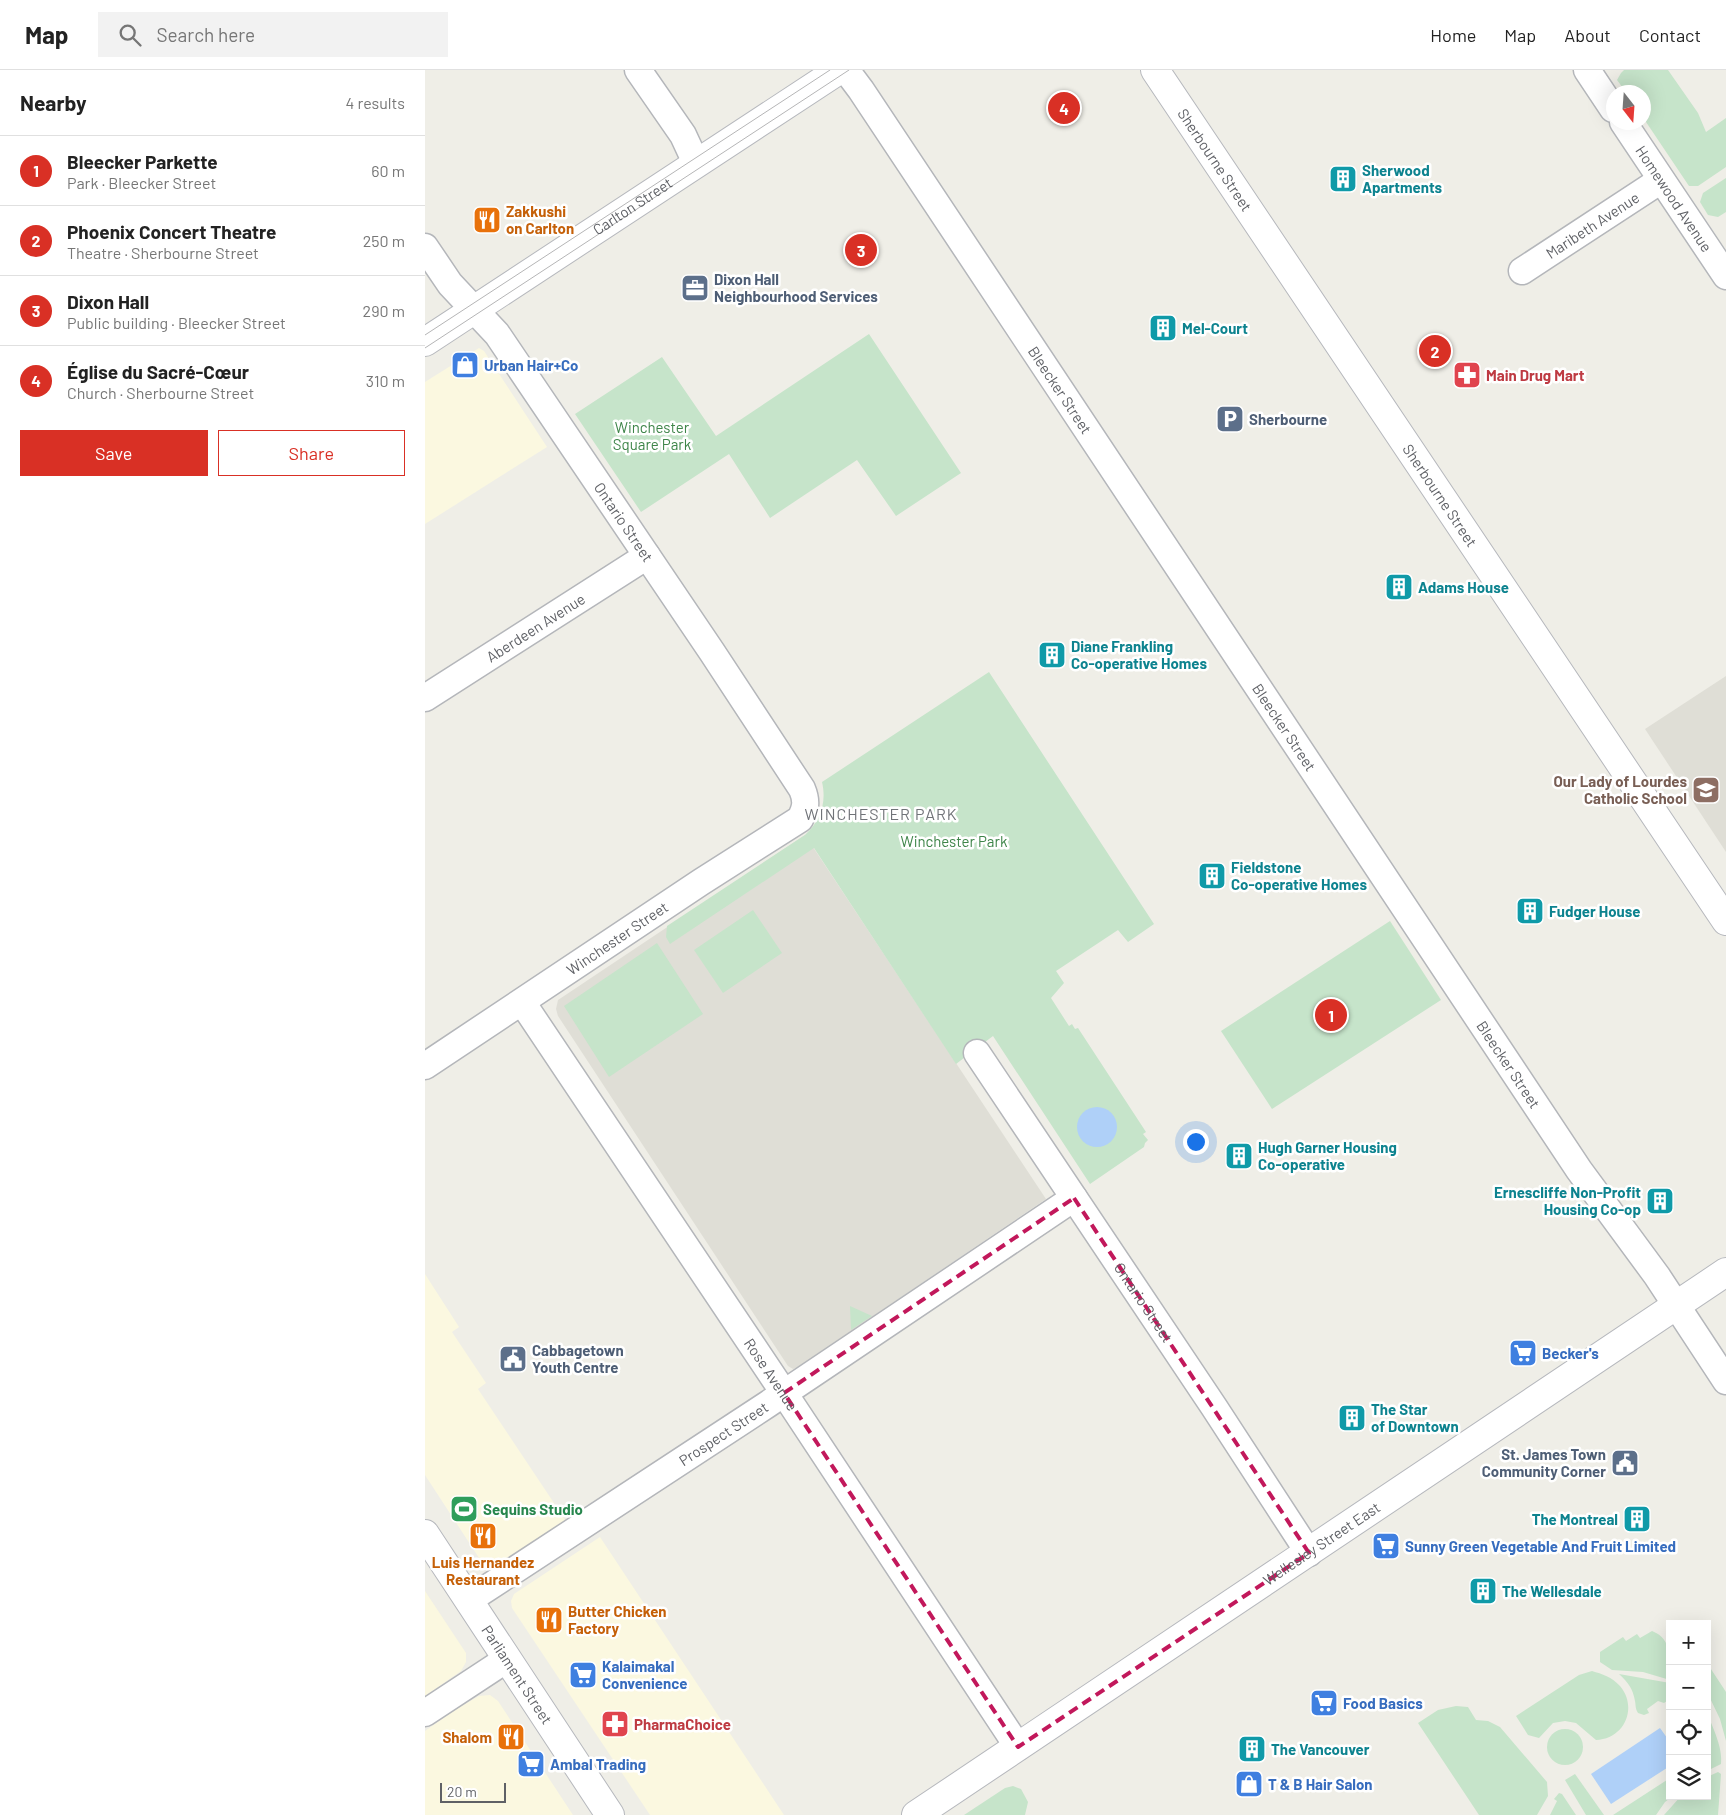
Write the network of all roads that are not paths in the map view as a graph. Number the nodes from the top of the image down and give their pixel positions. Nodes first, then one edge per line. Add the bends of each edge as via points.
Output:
1 (638, 70) edge
2 (839, 70) edge
3 (846, 70) edge
4 (1155, 70) edge
5 (1587, 70) edge
6 (1606, 98) edge
7 (1628, 130) edge
8 (696, 163) junction
9 (1661, 180) junction
10 (425, 247) edge
11 (1522, 271) dead end
12 (1726, 276) edge
13 (474, 310) junction
14 (425, 342) edge
15 (647, 556) junction
16 (425, 698) edge
17 (806, 808) joint
18 (1726, 921) edge
19 (522, 1002) junction
20 (977, 1053) dead end
21 (425, 1066) edge
22 (1074, 1198) junction
23 (1726, 1272) edge
24 (1676, 1305) junction
25 (1726, 1381) edge
26 (784, 1393) junction
27 (425, 1534) edge
28 (1309, 1553) junction
29 (469, 1600) junction
30 (507, 1659) junction
31 (425, 1713) edge
32 (1018, 1748) junction
33 (610, 1815) edge
34 (916, 1815) edge

1 - 8 street via 683,135
2 - 8 street, Carlton Street
3 - 24 street, Bleecker Street via 1579,1170
4 - 18 street, Sherbourne Street
5 - 6 street
7 - 9 street, Homewood Avenue
8 - 13 street, Carlton Street
9 - 11 street, Maribeth Avenue
9 - 12 street, Homewood Avenue
10 - 13 street, Ontario Street via 450,284
13 - 14 street, Carlton Street
13 - 15 street, Ontario Street via 497,334
15 - 16 street, Aberdeen Avenue
15 - 17 street, Ontario Street via 802,789
17 - 19 street, Winchester Street via 800,819
19 - 21 street, Winchester Street
19 - 26 street, Rose Avenue
20 - 22 street, Ontario Street
22 - 26 street, Prospect Street
22 - 28 street, Ontario Street
23 - 24 street, Wellesley Street East
24 - 25 street, Bleecker Street
24 - 28 street, Wellesley Street East
26 - 29 street, Prospect Street
26 - 32 street, Rose Avenue
27 - 29 street, Parliament Street
28 - 32 street, Wellesley Street East
29 - 30 street, Parliament Street
30 - 31 street
30 - 33 street, Parliament Street
32 - 34 street, Wellesley Street East

